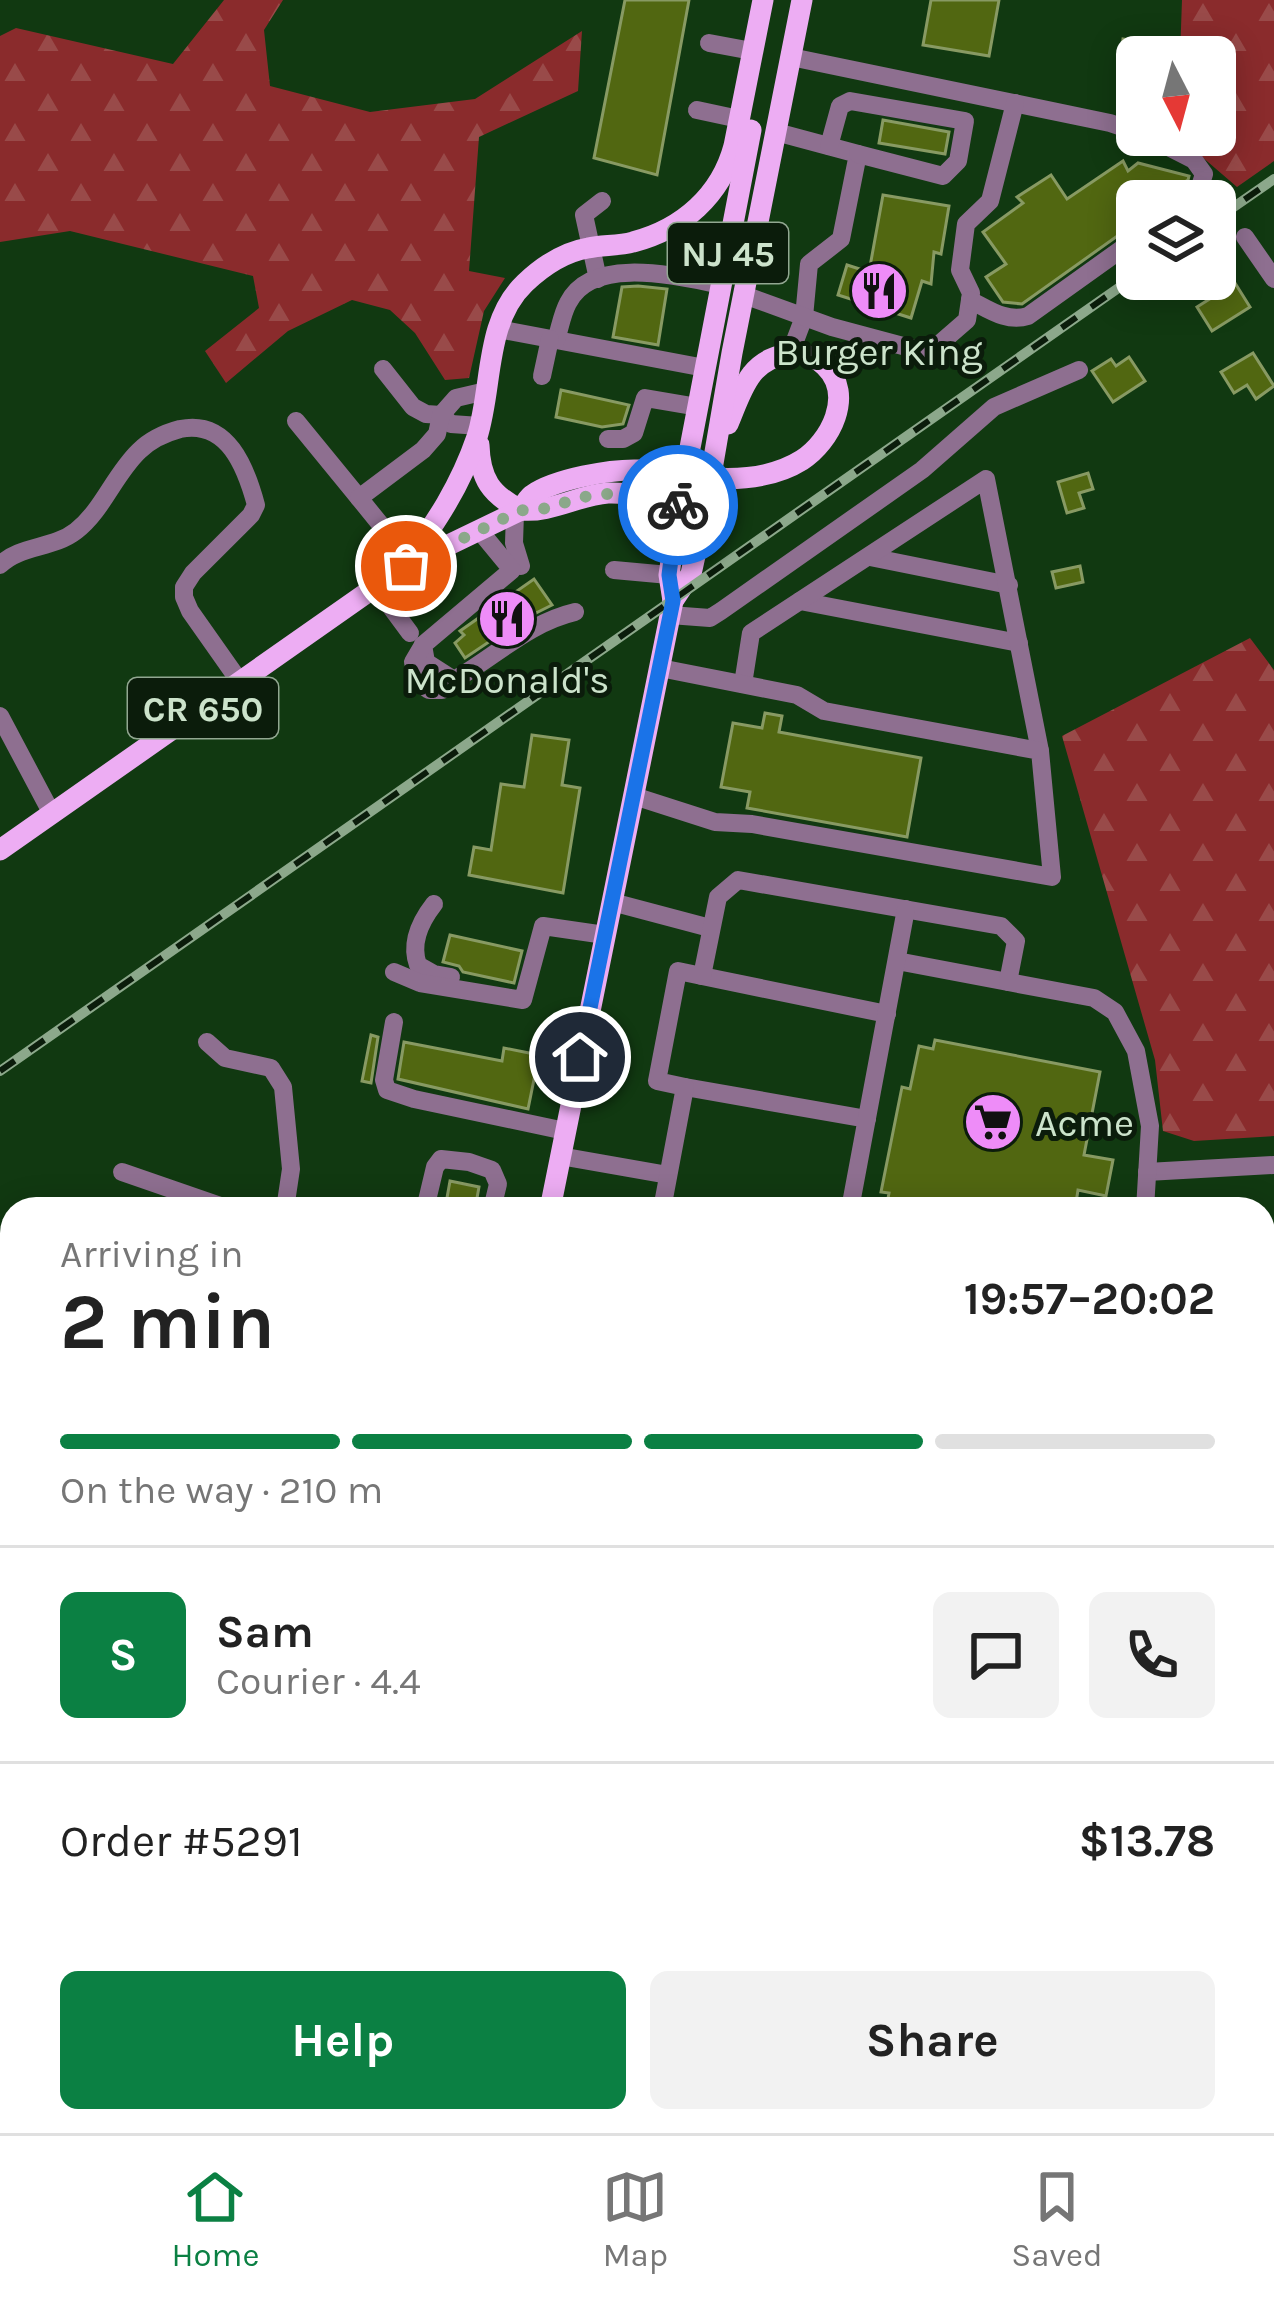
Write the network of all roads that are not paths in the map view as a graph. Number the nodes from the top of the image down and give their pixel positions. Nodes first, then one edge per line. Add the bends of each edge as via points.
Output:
1 (763, 0) edge
2 (775, 0) edge
3 (802, 0) edge
4 (709, 44) dead end
5 (752, 51) junction
6 (791, 57) junction
7 (903, 80) junction
8 (1015, 103) junction
9 (896, 109) junction
10 (697, 110) dead end
11 (739, 119) junction
12 (1116, 125) edge
13 (776, 132) junction
14 (829, 146) junction
15 (858, 154) junction
16 (1186, 156) edge
17 (1202, 180) edge
18 (602, 201) dead end
19 (1245, 238) dead end
20 (591, 248) junction
21 (1116, 253) edge
22 (598, 279) junction
23 (1274, 279) edge
24 (722, 285) junction
25 (743, 295) junction
26 (970, 300) junction
27 (804, 317) junction
28 (498, 329) junction
29 (553, 339) junction
30 (790, 354) junction
31 (705, 368) junction
32 (382, 369) dead end
33 (1079, 370) dead end
34 (542, 376) dead end
35 (486, 391) junction
36 (698, 407) junction
37 (441, 416) junction
38 (296, 421) dead end
39 (479, 430) junction
40 (608, 439) dead end
41 (716, 452) junction
42 (687, 474) junction
43 (710, 478) junction
44 (359, 498) junction
45 (522, 499) junction
46 (679, 505) junction
47 (705, 510) junction
48 (479, 530) junction
49 (389, 535) junction
50 (422, 543) junction
51 (870, 557) junction
52 (0, 565) edge
53 (517, 568) junction
54 (614, 570) dead end
55 (392, 575) junction
56 (669, 575) junction
57 (1009, 585) junction
58 (800, 602) junction
59 (672, 608) junction
60 (575, 612) dead end
61 (417, 638) junction
62 (1019, 643) junction
63 (660, 668) junction
64 (240, 682) junction
65 (742, 684) junction
66 (0, 716) edge
67 (1040, 751) junction
68 (634, 796) junction
69 (52, 814) junction
70 (0, 850) edge
71 (612, 902) junction
72 (434, 904) dead end
73 (907, 909) junction
74 (710, 928) junction
75 (605, 935) junction
76 (897, 961) junction
77 (394, 972) dead end
78 (701, 976) junction
79 (1008, 982) junction
80 (493, 995) junction
81 (887, 1014) junction
82 (394, 1022) dead end
83 (207, 1042) dead end
84 (685, 1087) junction
85 (867, 1119) junction
86 (565, 1131) junction
87 (560, 1156) junction
88 (1274, 1165) edge
89 (122, 1172) dead end
90 (1147, 1172) junction
91 (668, 1175) junction
92 (194, 1197) edge
93 (286, 1197) edge
94 (428, 1197) edge
95 (441, 1197) edge
96 (484, 1197) edge
97 (495, 1197) edge
98 (552, 1197) edge
99 (664, 1197) edge
100 (852, 1197) edge
101 (1146, 1197) edge

1 - 5 main road
2 - 24 main road, NJ 45
3 - 6 main road, NJ 45
4 - 5 street
5 - 11 main road
6 - 7 street
6 - 13 main road, NJ 45
7 - 8 street
7 - 9 street
8 - 12 street
8 - 26 street via 990,201 966,224 960,270
9 - 14 street via 840,106
9 - 15 street via 964,121 958,160 943,176
10 - 11 street
11 - 20 main road via 730,161 699,207 636,242
13 - 14 street
13 - 25 main road, NJ 45
14 - 15 street
15 - 27 street via 841,239 808,264
16 - 17 street
18 - 20 street via 584,214
19 - 23 street
20 - 22 street
20 - 28 main road via 553,260 522,285
21 - 26 street via 1020,319
22 - 24 street via 665,274
22 - 29 street via 569,299
24 - 31 main road, NJ 45
25 - 27 street
25 - 41 main road, NJ 45
26 - 27 street via 967,320 929,353
27 - 30 street
28 - 29 street
28 - 35 main road
29 - 31 street
29 - 34 street
30 - 41 main road via 751,375
30 - 43 main road via 817,360 835,380 839,403 828,433 785,469
31 - 36 main road, NJ 45
32 - 37 street via 413,407
33 - 59 street via 994,407 922,470 710,618
35 - 37 street via 456,398
35 - 39 main road
36 - 40 street via 645,398 634,433
36 - 42 main road, NJ 45
37 - 39 street
37 - 44 street via 423,450
38 - 44 street
39 - 45 main road via 484,477 499,496
39 - 50 main road via 448,506
41 - 43 main road, NJ 45
42 - 43 main road, CR 650
42 - 45 main road, CR 650 via 611,472
42 - 46 main road, NJ 45
43 - 47 main road, NJ 45
44 - 49 street
45 - 46 main road, CR 650 via 535,512 609,493
45 - 48 main road, CR 650
45 - 53 street
46 - 47 main road, CR 650
46 - 56 main road, NJ 45
47 - 59 main road, NJ 45 via 691,574
48 - 53 street
48 - 55 main road, CR 650
49 - 50 street
49 - 55 street
50 - 55 main road
51 - 57 street
51 - 57 street via 986,479
51 - 58 street
52 - 64 street via 80,529 141,449 165,433 209,430 246,471 256,505 193,572 184,598
53 - 61 street
54 - 56 street
55 - 61 street
55 - 64 main road, CR 650
56 - 59 main road, NJ 45
57 - 62 street
58 - 62 street
58 - 65 street via 751,633
59 - 63 main road, NJ 45
60 - 61 street via 532,628 454,680 426,662
62 - 67 street
63 - 65 street
63 - 68 main road, NJ 45
64 - 69 main road, CR 650
65 - 67 street via 797,695 824,711
66 - 69 street
67 - 68 street via 1052,877 715,822
68 - 71 main road, NJ 45
69 - 70 main road, CR 650
71 - 74 street
71 - 75 main road, NJ 45
72 - 80 street via 421,920 418,965 480,982
73 - 74 street via 738,880 718,897
73 - 76 street
73 - 79 street via 1001,926 1016,941
74 - 78 street
75 - 80 street via 543,926 523,1000
75 - 86 main road, NJ 45
76 - 79 street
76 - 81 street
77 - 80 street
78 - 81 street
78 - 84 street via 678,971 656,1081
79 - 90 street via 1094,998 1115,1012 1136,1051 1150,1126
81 - 85 street
82 - 86 street via 387,1090
83 - 93 street via 225,1058 271,1069 283,1087
84 - 85 street
84 - 91 street
85 - 100 street
86 - 87 main road, NJ 45
87 - 91 street
87 - 98 main road, NJ 45
88 - 90 street
89 - 92 street
90 - 101 street
91 - 99 street
94 - 97 street via 441,1159 492,1169
95 - 96 street via 447,1172 460,1169 482,1179

